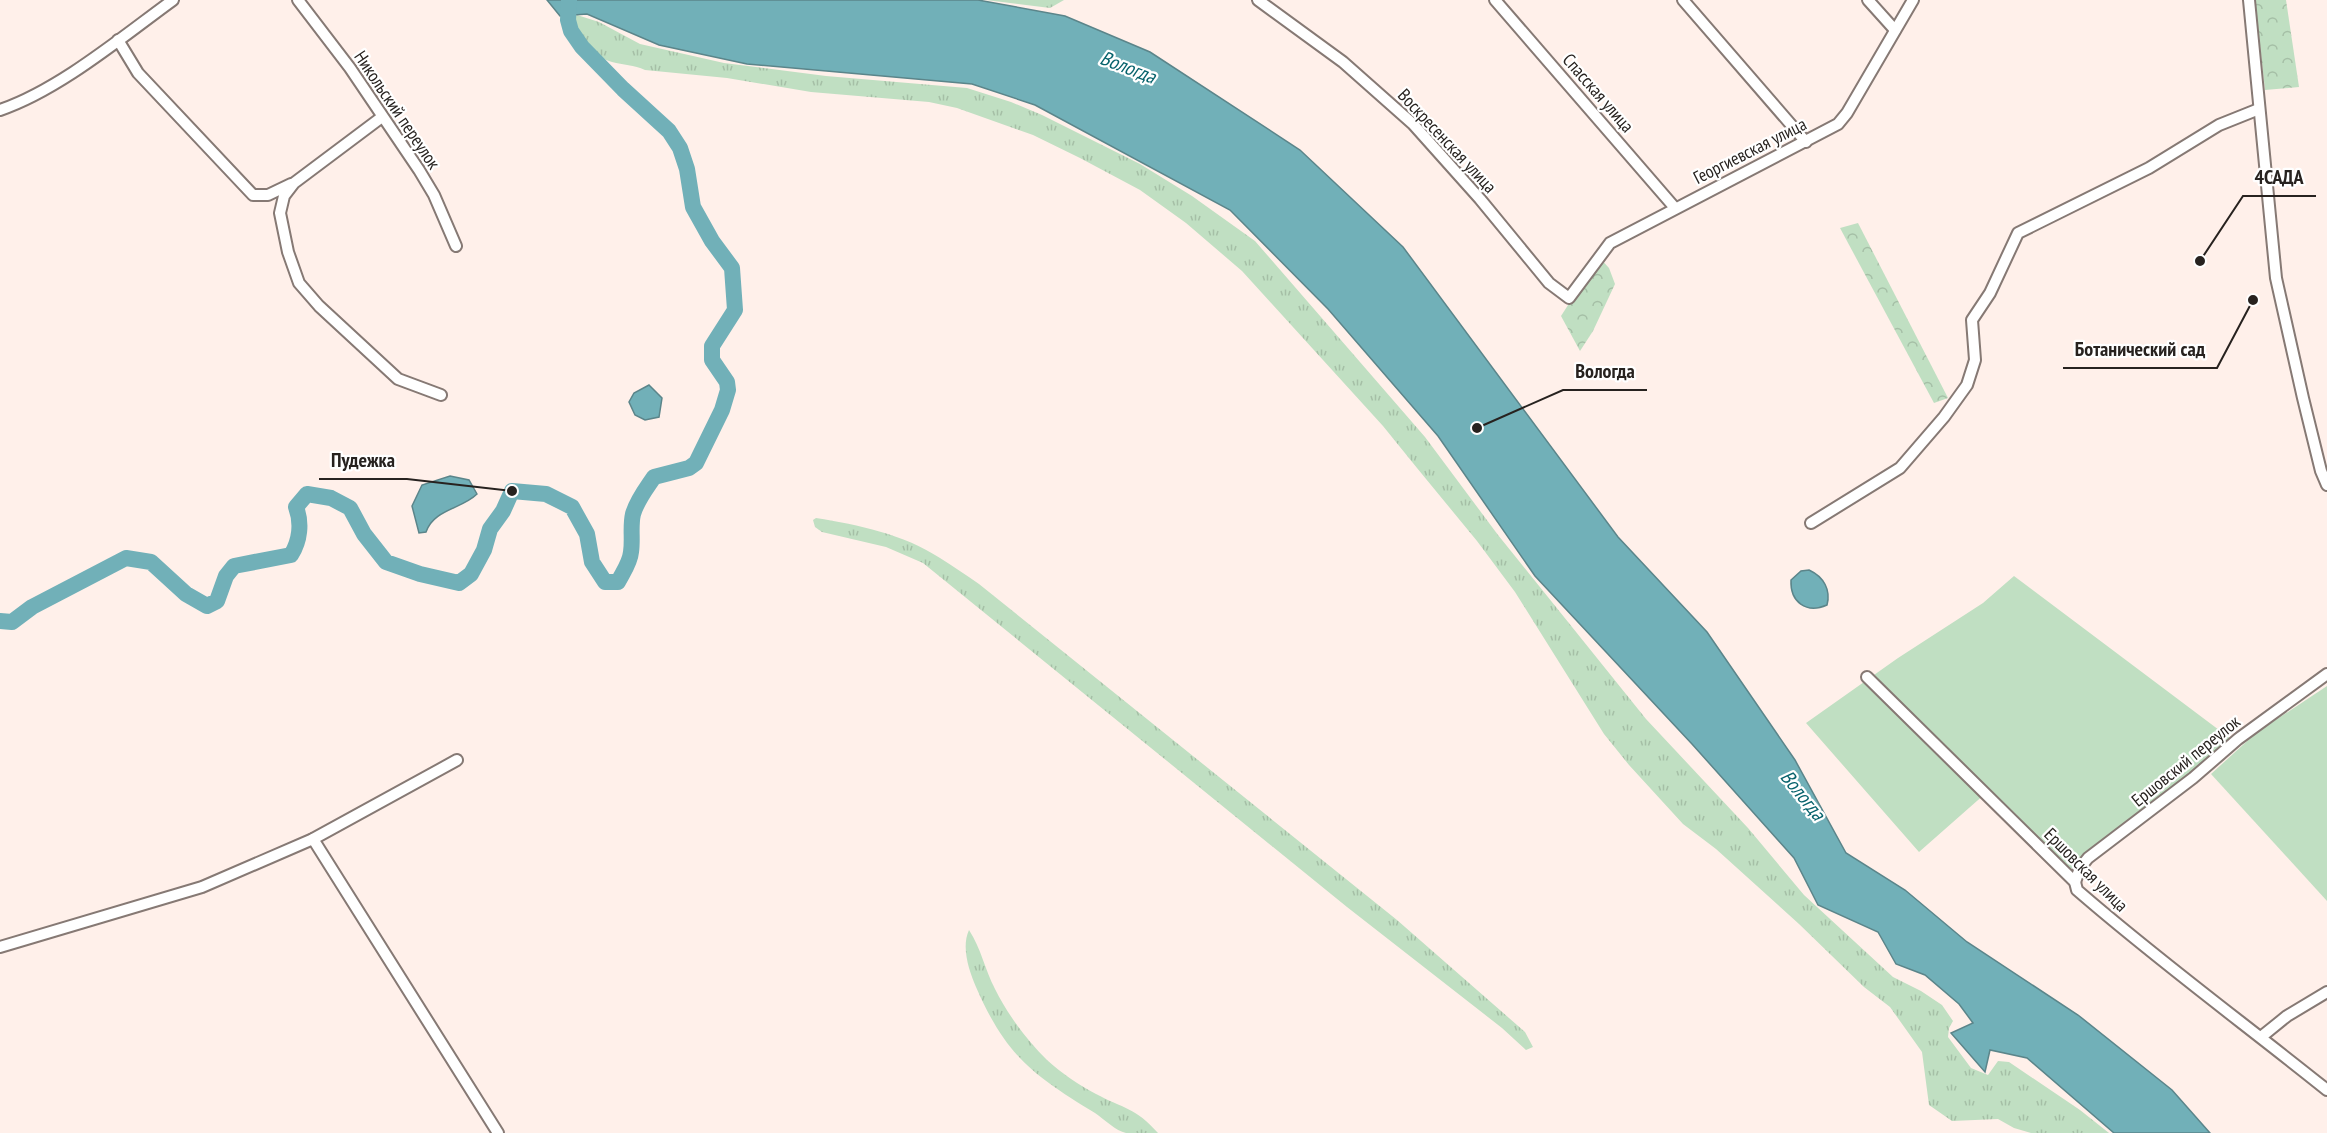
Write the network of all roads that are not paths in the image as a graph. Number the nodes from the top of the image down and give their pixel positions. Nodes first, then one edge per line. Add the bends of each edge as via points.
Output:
1 (173, 0) edge
2 (298, 0) edge
3 (1258, 0) edge
4 (1495, 0) edge
5 (1683, 0) edge
6 (1868, 0) edge
7 (1913, 0) edge
8 (2248, 0) edge
9 (1895, 30) junction
10 (118, 40) junction
11 (2259, 109) junction
12 (0, 110) edge
13 (382, 117) junction
14 (1806, 142) junction
15 (294, 183) junction
16 (1675, 207) junction
17 (456, 246) dead end
18 (1569, 298) joint
19 (441, 395) dead end
20 (2327, 485) edge
21 (1811, 523) dead end
22 (2327, 674) edge
23 (1868, 676) dead end
24 (457, 760) dead end
25 (313, 839) junction
26 (2075, 882) junction
27 (0, 947) edge
28 (2327, 992) edge
29 (2261, 1038) junction
30 (2327, 1090) edge
31 (498, 1133) edge

1 - 10 street
2 - 13 street, Никольский переулок
3 - 18 street, Воскресенская улица via 1343,62 1413,124 1549,283
4 - 16 street, Спасская улица
5 - 14 street
6 - 9 street
7 - 9 street, Георгиевская улица
8 - 11 street
9 - 14 street, Георгиевская улица via 1847,113 1838,124
10 - 12 street via 47,89
10 - 15 street via 138,74 253,195 268,195
11 - 20 street via 2276,278
11 - 21 street via 2219,125 2149,168 2018,233 1990,293 1972,320 1974,360 1967,385 1900,468
13 - 15 street
13 - 17 street, Никольский переулок via 434,195
14 - 16 street, Георгиевская улица
15 - 19 street via 284,196 280,213 299,283 398,379
16 - 18 street, Георгиевская улица via 1610,243
22 - 26 street, Ершовский переулок via 2088,858
23 - 26 street, Ершовская улица
24 - 25 street
25 - 27 street via 202,887
25 - 31 street
26 - 29 street, Ершовская улица via 2077,890 2132,938
28 - 29 street via 2287,1016
29 - 30 street, Ершовская улица

